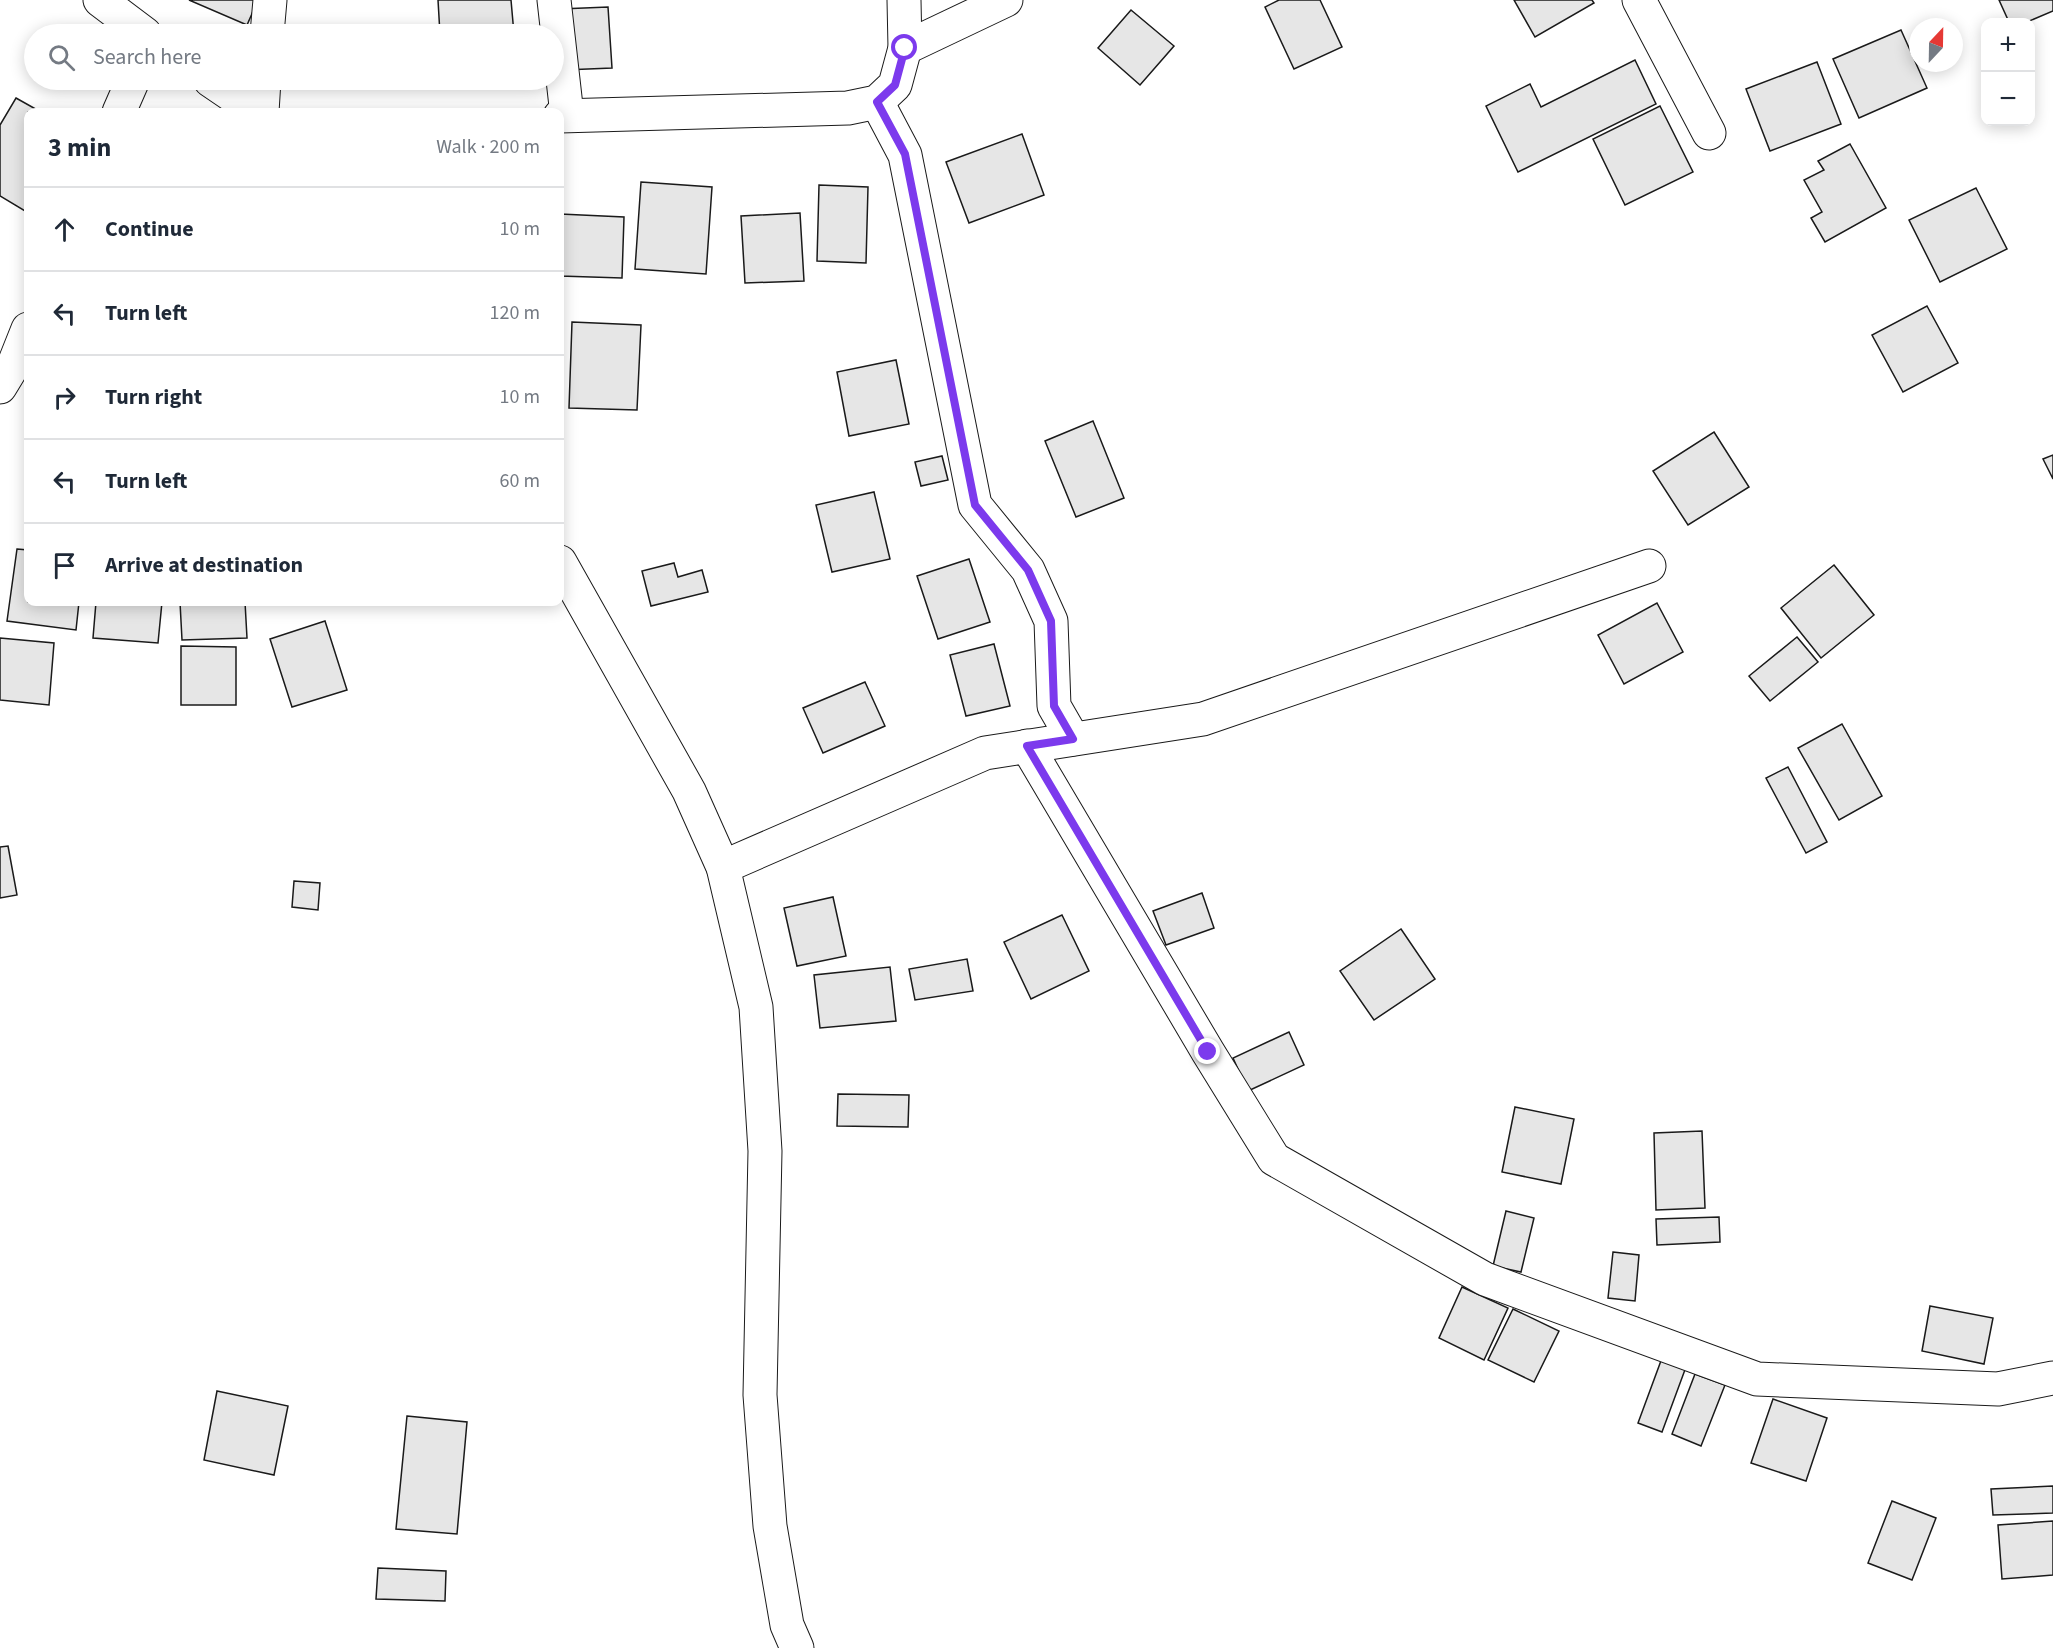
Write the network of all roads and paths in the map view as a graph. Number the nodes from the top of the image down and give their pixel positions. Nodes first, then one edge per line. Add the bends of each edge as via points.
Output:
1 (100, 0) edge
2 (270, 0) edge
3 (554, 0) edge
4 (904, 0) edge
5 (1006, 0) edge
6 (1639, 0) edge
7 (131, 24) edge
8 (268, 24) edge
9 (556, 24) edge
10 (905, 48) junction
11 (129, 90) edge
12 (225, 90) edge
13 (263, 90) edge
14 (561, 90) edge
15 (877, 102) junction
16 (121, 108) edge
17 (251, 108) edge
18 (262, 108) edge
19 (562, 108) edge
20 (564, 115) edge
21 (1709, 133) dead end
22 (24, 338) edge
23 (0, 387) edge
24 (1648, 566) dead end
25 (564, 569) edge
26 (1073, 739) junction
27 (1027, 746) junction
28 (723, 867) junction
29 (2053, 1378) edge
30 (796, 1648) edge

1 - 7 street
2 - 8 street
3 - 9 street
4 - 10 street
5 - 10 street
6 - 21 street
10 - 15 street via 895,85
11 - 16 street
12 - 17 street
13 - 18 street
14 - 19 street
15 - 20 street via 848,108
15 - 26 street via 905,154 975,505 1028,570 1051,621 1054,706
22 - 23 street
24 - 26 street via 1203,719
25 - 28 street via 689,791
26 - 27 street
27 - 28 street via 985,753
27 - 29 street via 1274,1159 1485,1278 1757,1379 1998,1389
28 - 30 street via 756,1007 765,1150 760,1395 771,1526 787,1625

